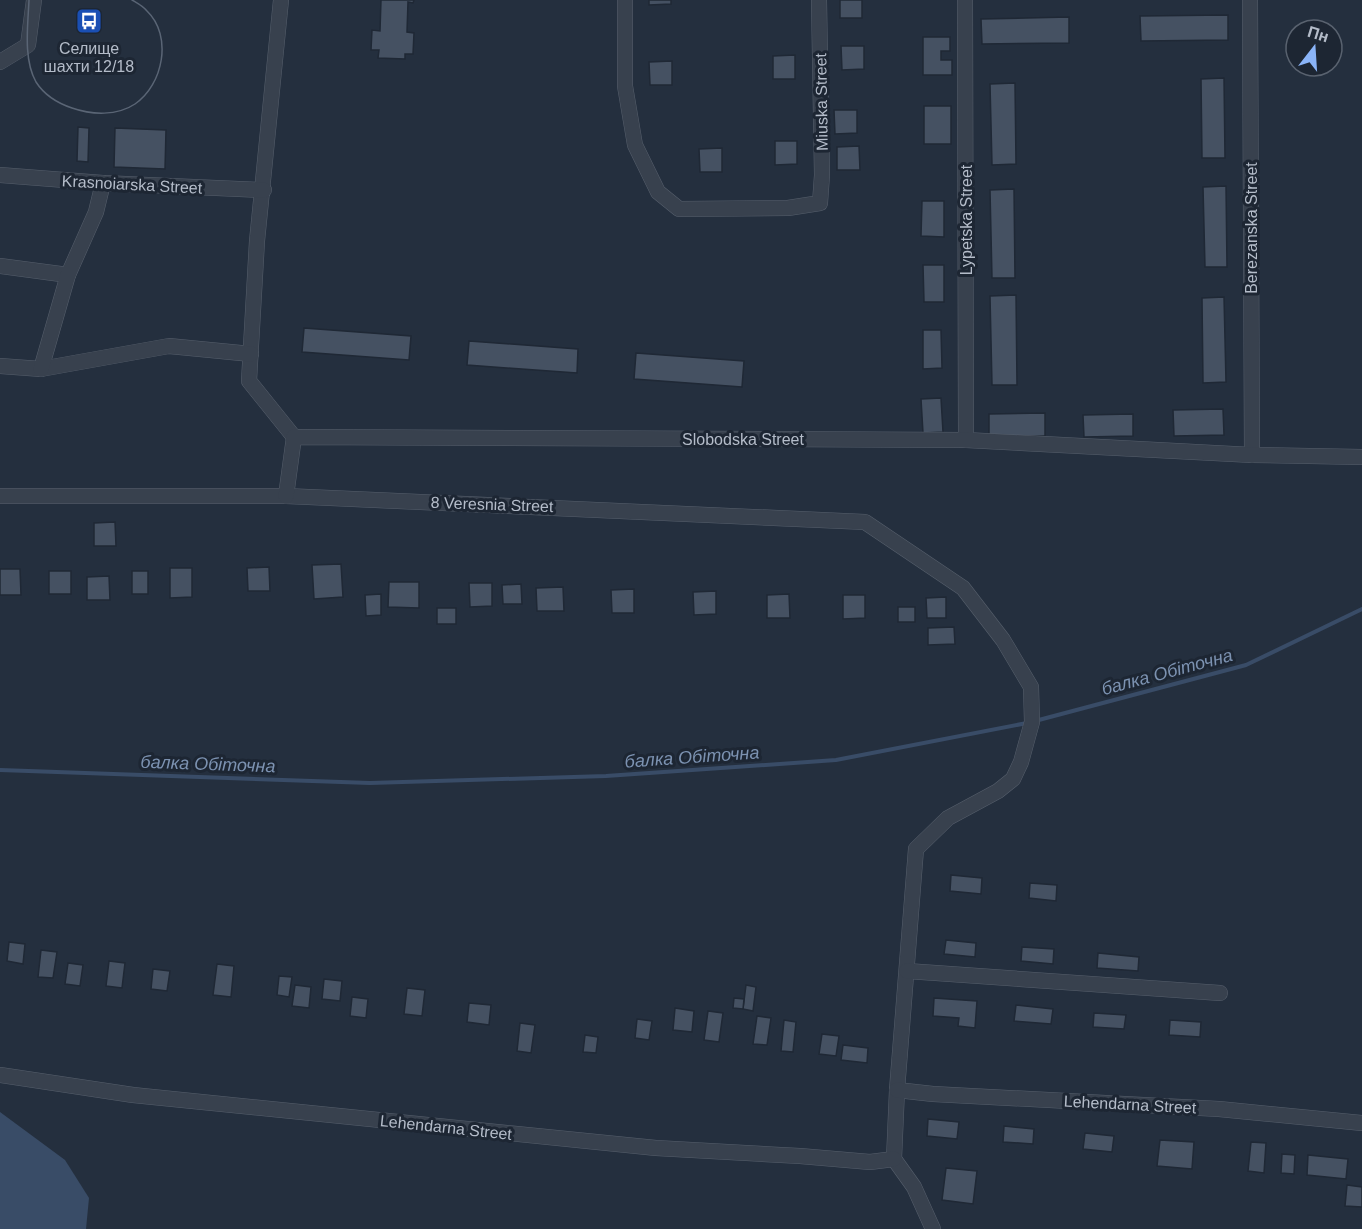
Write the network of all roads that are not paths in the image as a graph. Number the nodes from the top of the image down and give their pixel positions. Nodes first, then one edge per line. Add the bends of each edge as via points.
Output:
1 (34, 0) edge
2 (281, 0) edge
3 (625, 0) edge
4 (819, 0) edge
5 (965, 0) edge
6 (1250, 0) edge
7 (0, 62) edge
8 (0, 175) edge
9 (103, 183) junction
10 (264, 190) junction
11 (0, 266) edge
12 (68, 275) junction
13 (251, 354) junction
14 (0, 366) edge
15 (41, 369) junction
16 (294, 437) junction
17 (966, 440) junction
18 (1252, 455) junction
19 (1362, 457) edge
20 (0, 496) edge
21 (286, 496) junction
22 (908, 971) junction
23 (1220, 993) dead end
24 (0, 1075) edge
25 (897, 1090) junction
26 (1362, 1124) edge
27 (894, 1159) junction
28 (933, 1229) edge

1 - 7 street via 28,45
2 - 10 street
3 - 4 street, Miuska Street via 625,86 634,145 658,192 679,209 788,208 820,203
5 - 17 street, Lypetska Street
6 - 18 street, Berezanska Street
8 - 9 street, Krasnoiarska Street
9 - 10 street, Krasnoiarska Street
9 - 12 street via 96,212
10 - 13 street
11 - 12 street
12 - 15 street
13 - 15 street via 170,346
13 - 16 street via 249,381
14 - 15 street
16 - 17 street, Slobodska Street
16 - 21 street
17 - 18 street, Slobodska Street
18 - 19 street, Slobodska Street
20 - 21 street, 8 Veresnia Street
21 - 22 street, 8 Veresnia Street via 865,522 963,588 1003,640 1031,687 1032,722 1012,779 948,818 916,849
22 - 23 street
22 - 25 street
24 - 27 street, Lehendarna Street via 133,1095 656,1149 870,1162
25 - 26 street, Lehendarna Street via 1219,1109
25 - 27 street
27 - 28 street via 914,1187

